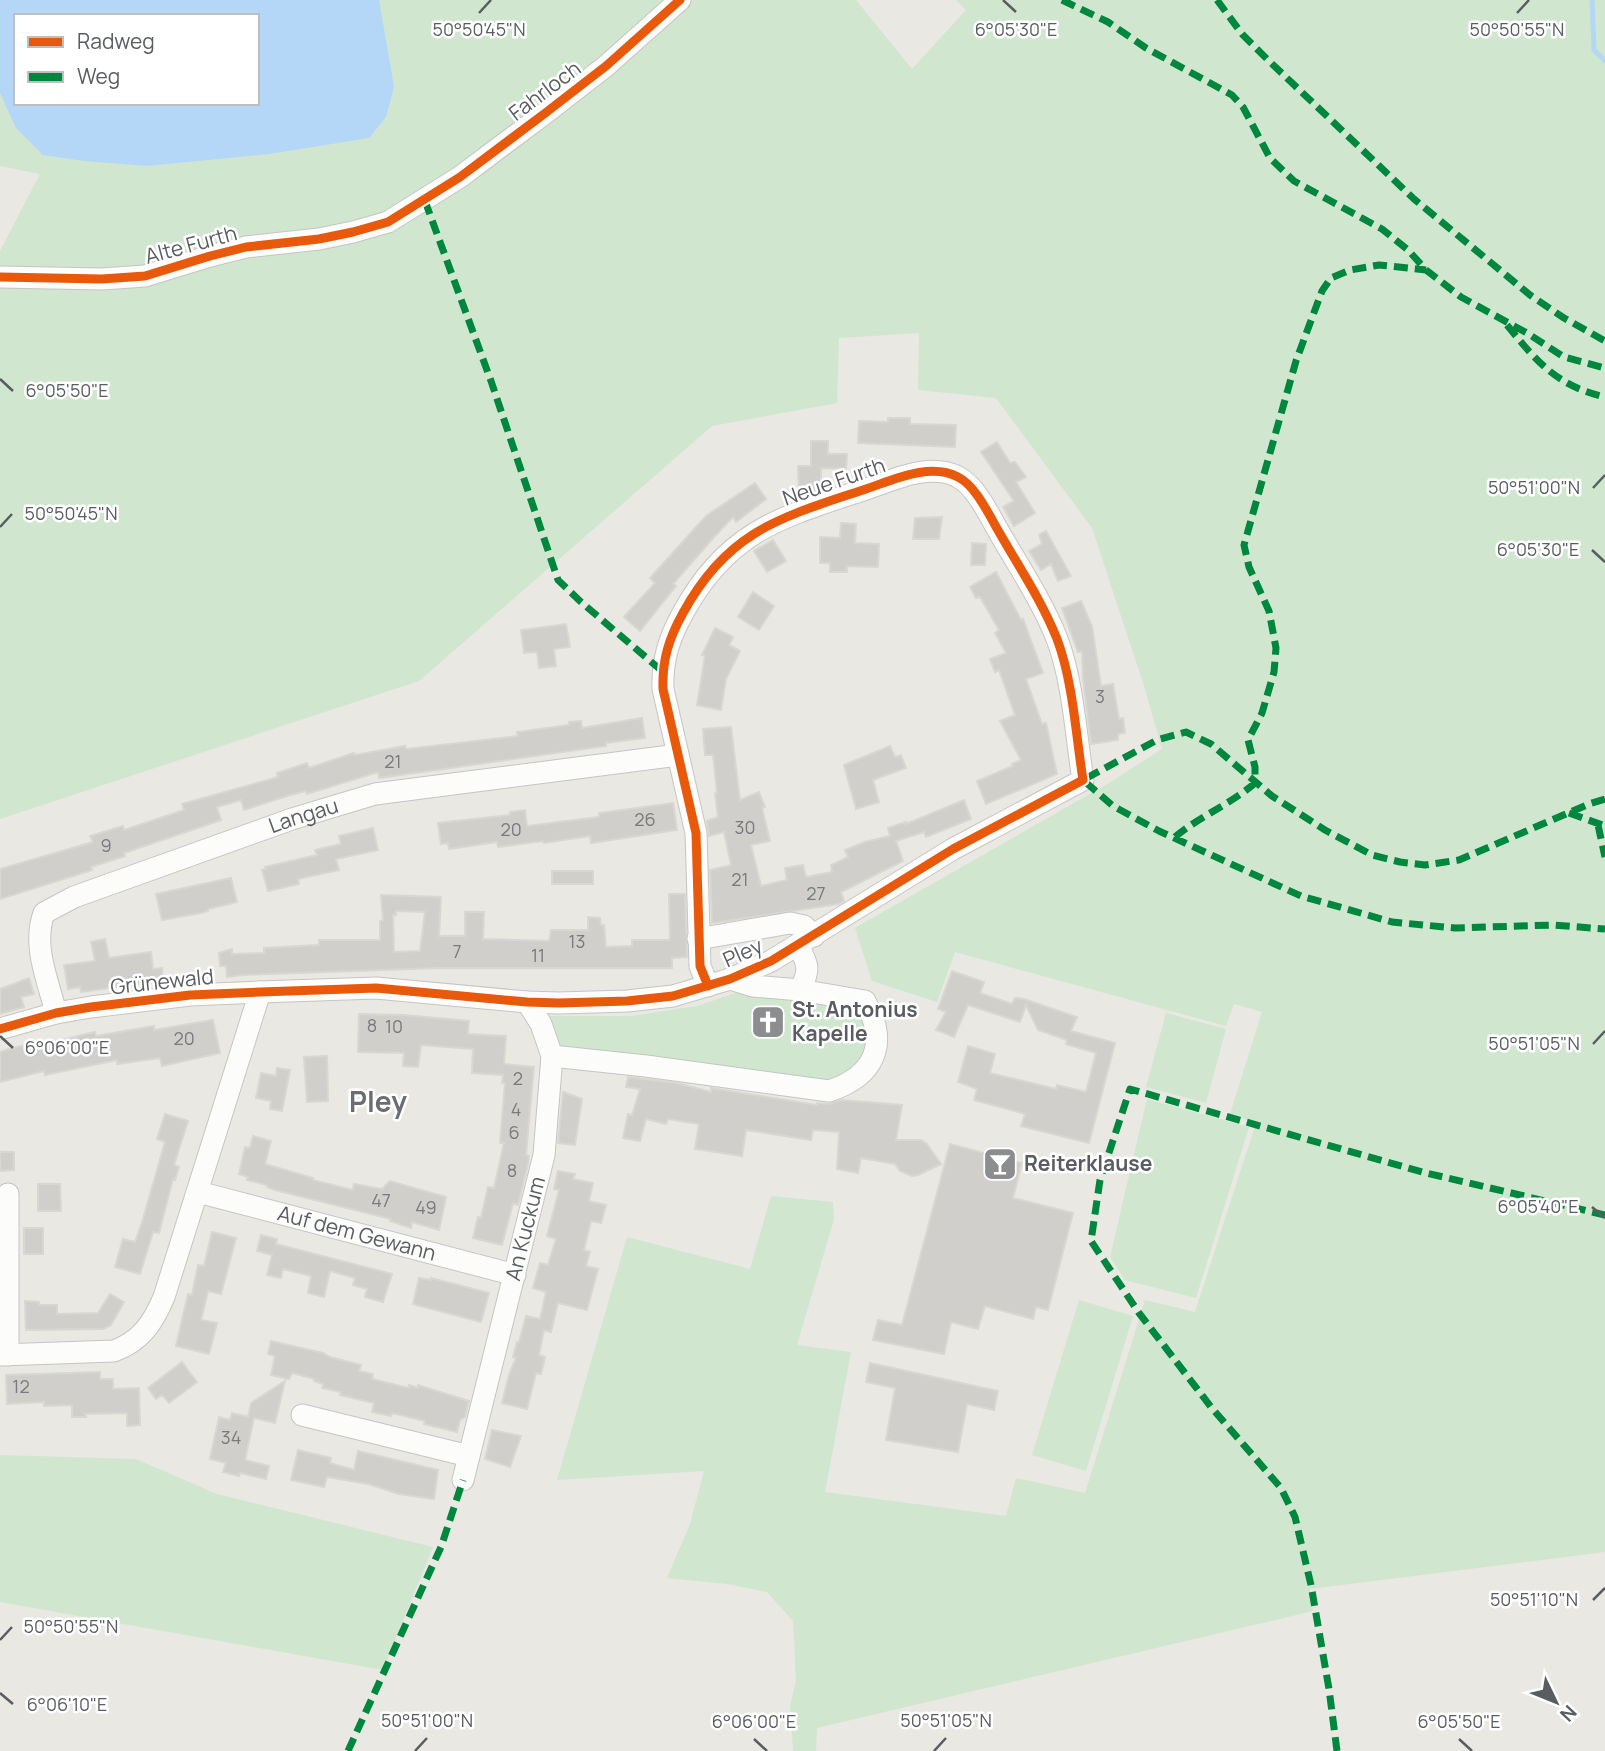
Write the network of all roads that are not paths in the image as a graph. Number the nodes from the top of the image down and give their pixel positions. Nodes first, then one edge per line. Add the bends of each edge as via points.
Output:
1 (680, 0) edge
2 (425, 201) joint
3 (0, 276) edge
4 (678, 755) junction
5 (1083, 780) joint
6 (698, 939) junction
7 (806, 941) junction
8 (730, 979) junction
9 (708, 986) junction
10 (330, 989) joint
11 (800, 990) junction
12 (260, 992) junction
13 (527, 1002) junction
14 (57, 1013) junction
15 (0, 1029) edge
16 (552, 1056) junction
17 (198, 1192) junction
18 (8, 1194) dead end
19 (515, 1275) junction
20 (4, 1355) edge
21 (302, 1415) dead end
22 (469, 1456) junction
23 (463, 1480) dead end

1 - 2 street, Fahrloch via 606,66
2 - 3 street, Alte Furth via 387,222 353,232 246,247 145,276
4 - 5 street, Neue Furth via 662,671 669,638 719,560 749,536 791,514 932,471 961,478 973,492 1041,604 1058,641
4 - 6 street, Neue Furth via 696,833
4 - 14 street, Langau via 375,794 74,897 44,914 38,928 38,945
5 - 7 street, Pley via 953,849
6 - 7 street, Pley via 790,923 804,926
6 - 9 street, Neue Furth via 700,966
7 - 8 street, Pley
7 - 11 street via 808,974
8 - 9 street, Pley
8 - 11 street, Pley
9 - 13 street, Pley via 627,1002
10 - 12 street, Grünewald
10 - 13 street, Pley via 376,988
11 - 16 street, Pley via 865,1002 872,1014 878,1030 876,1051 863,1072 846,1085 829,1091
12 - 14 street, Grünewald via 190,995
12 - 17 street
13 - 16 street, An Kuckum
14 - 15 street, Grünewald
16 - 19 street, An Kuckum via 544,1155
17 - 19 street, Auf dem Gewann
17 - 20 street via 154,1321 128,1346 114,1351
18 - 20 street
19 - 22 street, An Kuckum
21 - 22 street
22 - 23 street, An Kuckum

